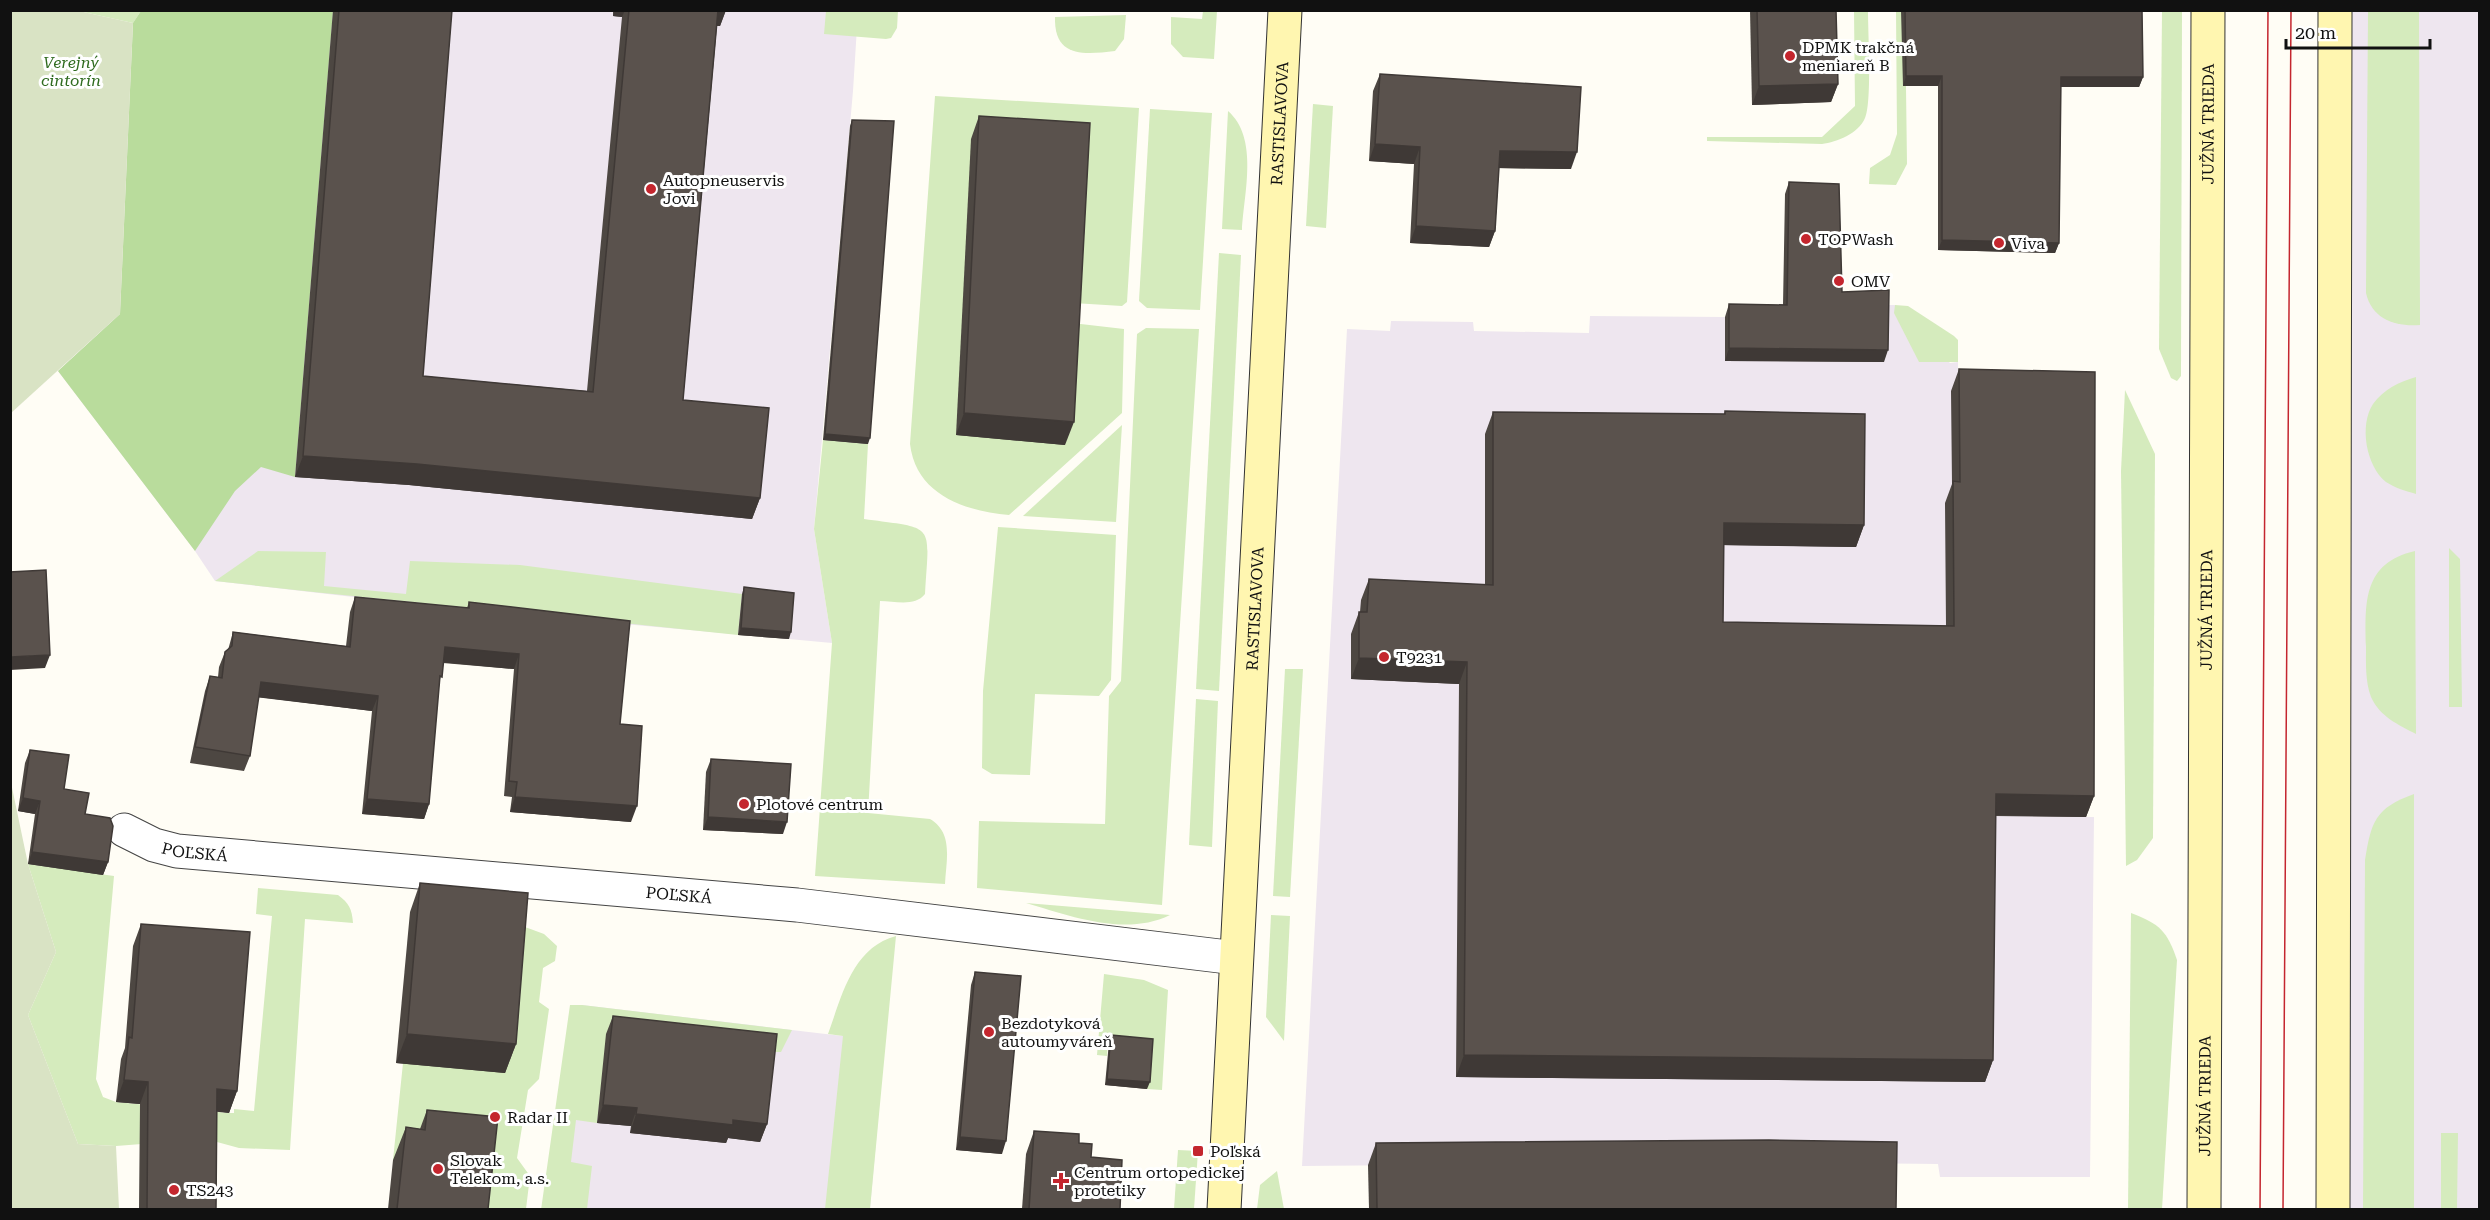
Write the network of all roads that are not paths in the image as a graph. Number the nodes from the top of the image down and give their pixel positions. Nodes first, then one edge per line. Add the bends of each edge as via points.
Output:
1 (1285, 10) edge
2 (2208, 10) edge
3 (2336, 10) edge
4 (124, 830) dead end
5 (1236, 958) junction
6 (1224, 1209) edge
7 (2204, 1209) edge
8 (2333, 1209) edge

1 - 5 street, RASTISLAVOVA
2 - 7 street, JUŽNÁ TRIEDA
3 - 8 street
4 - 5 street, POĽSKÁ via 177,851 819,907
5 - 6 street, RASTISLAVOVA

